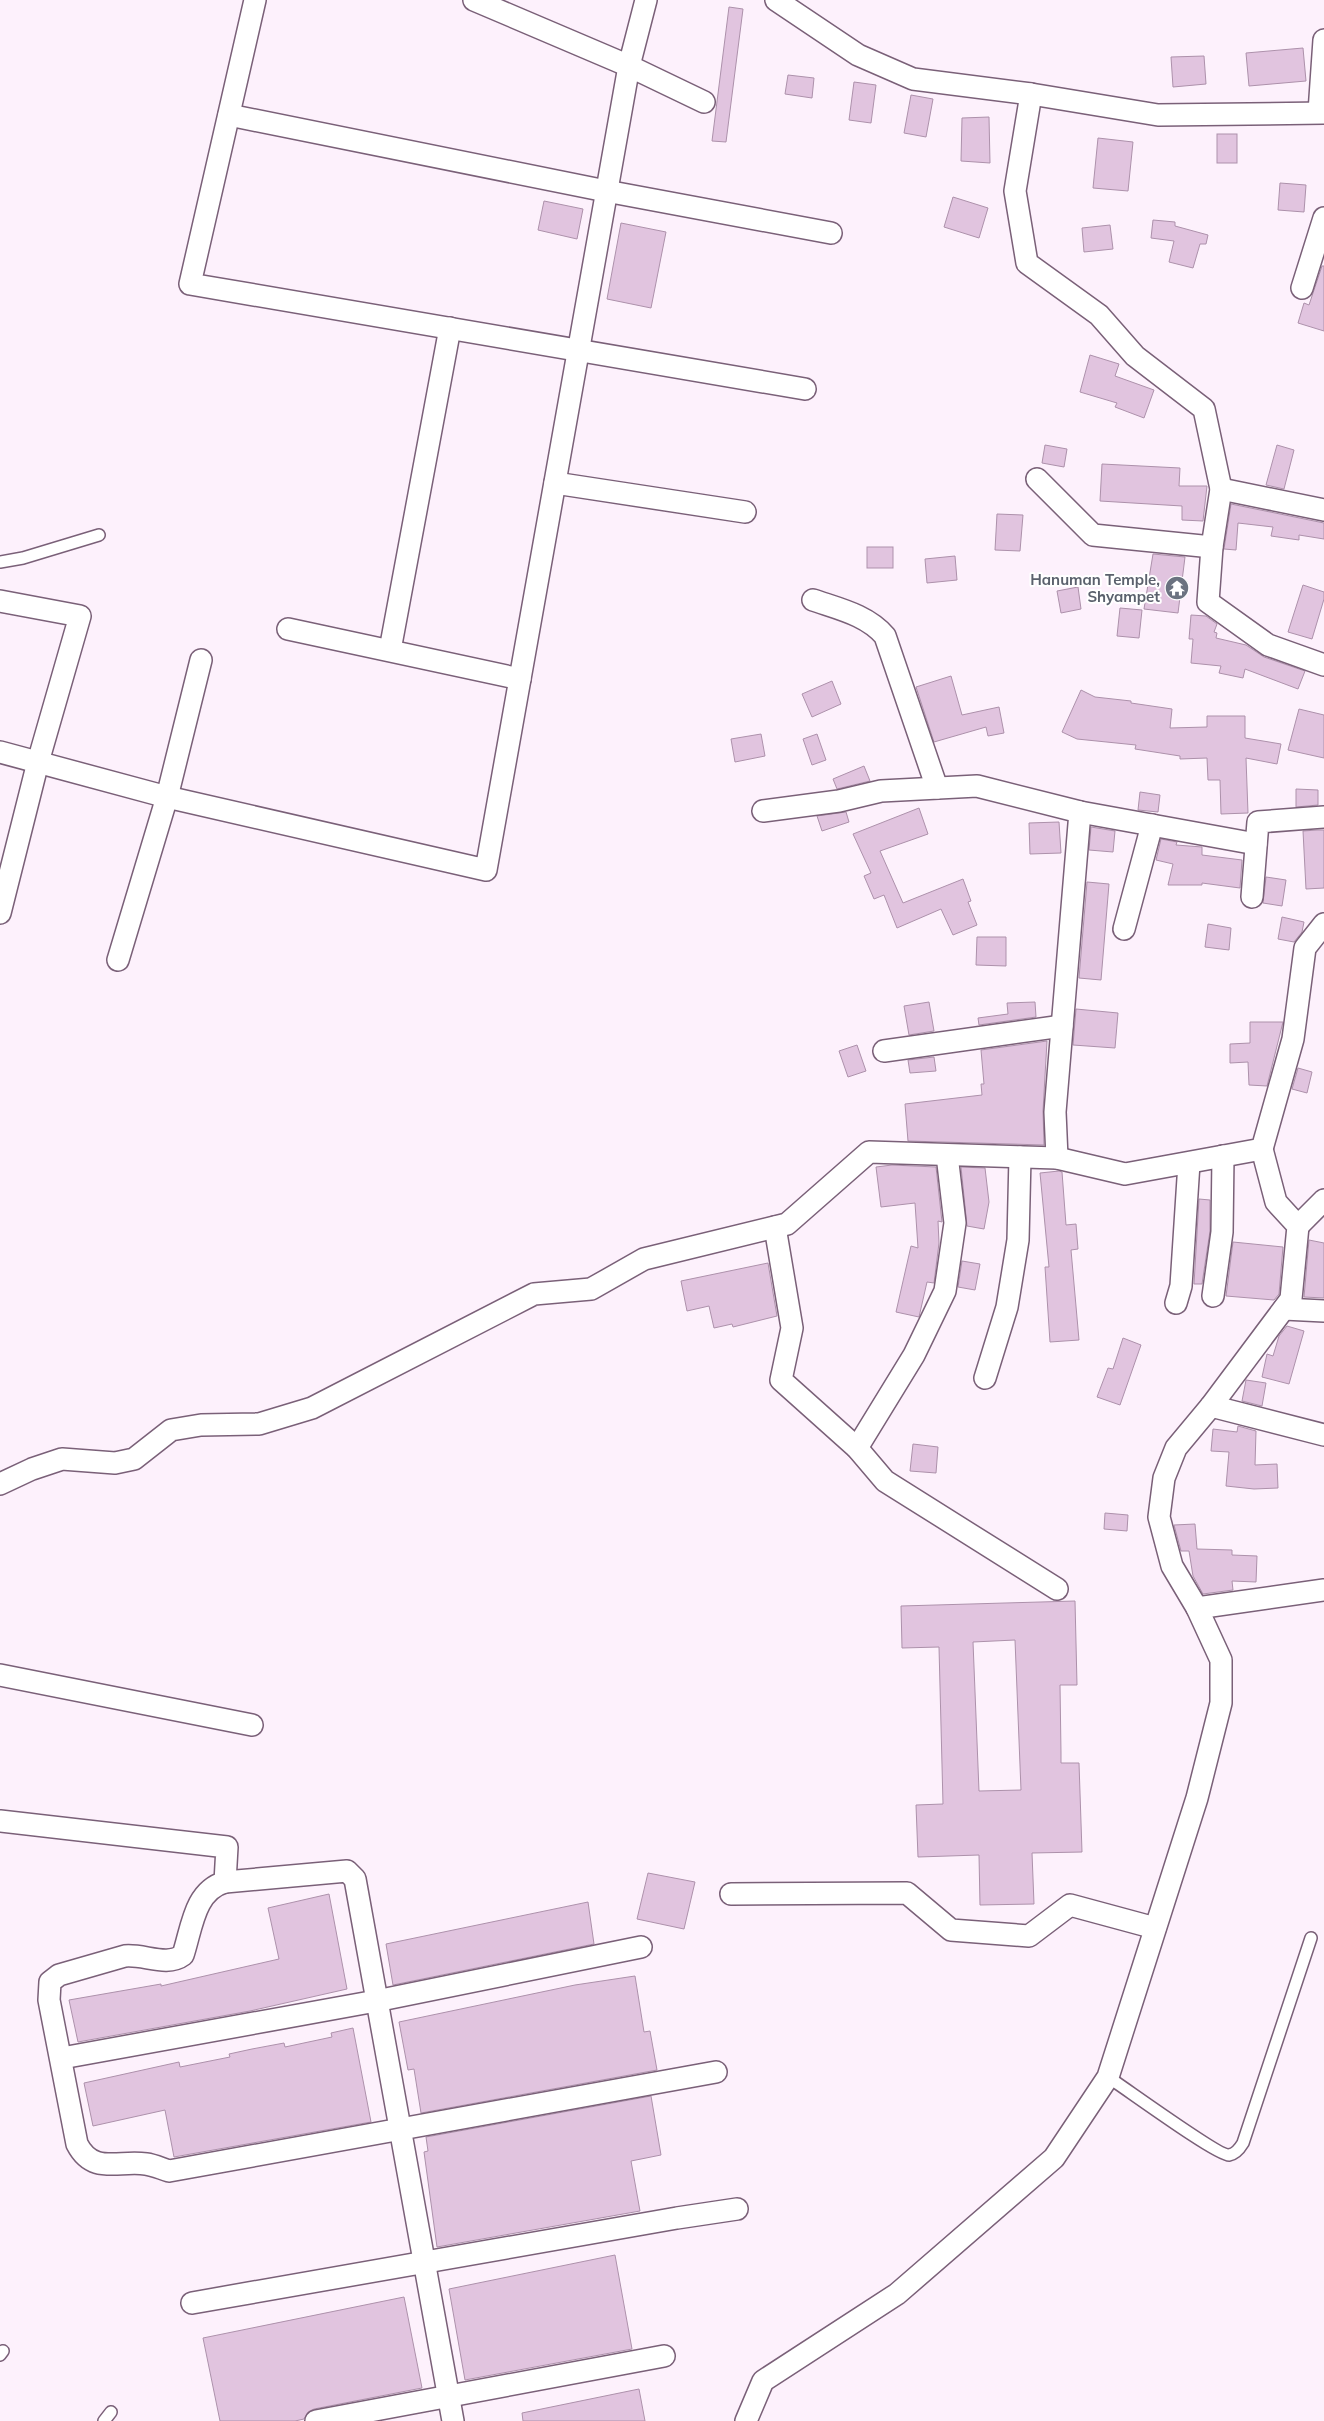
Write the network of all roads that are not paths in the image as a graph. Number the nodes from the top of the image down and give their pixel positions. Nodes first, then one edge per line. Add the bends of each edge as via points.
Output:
1 (255, 0) edge
2 (474, 0) edge
3 (646, 0) edge
4 (776, 0) edge
5 (1324, 40) edge
6 (629, 66) junction
7 (1031, 94) junction
8 (704, 102) dead end
9 (1322, 112) edge
10 (229, 115) junction
11 (606, 191) junction
12 (1324, 218) edge
13 (831, 233) dead end
14 (1302, 288) dead end
15 (450, 328) junction
16 (578, 350) junction
17 (804, 389) dead end
18 (1037, 479) dead end
19 (555, 483) junction
20 (1221, 489) junction
21 (1324, 510) edge
22 (745, 512) dead end
23 (99, 534) dead end
24 (1212, 547) junction
25 (0, 562) edge
26 (813, 600) dead end
27 (0, 602) edge
28 (288, 629) dead end
29 (390, 650) junction
30 (201, 660) dead end
31 (1324, 665) edge
32 (520, 678) junction
33 (0, 752) edge
34 (38, 762) junction
35 (937, 788) junction
36 (167, 797) junction
37 (763, 811) dead end
38 (1080, 812) junction
39 (1324, 817) edge
40 (1152, 825) junction
41 (1256, 844) junction
42 (1252, 897) dead end
43 (0, 910) edge
44 (1324, 924) edge
45 (1124, 929) dead end
46 (118, 960) dead end
47 (1062, 1026) junction
48 (884, 1051) dead end
49 (1262, 1149) junction
50 (947, 1155) junction
51 (1223, 1156) junction
52 (1020, 1157) junction
53 (1057, 1158) junction
54 (1189, 1163) junction
55 (1324, 1200) edge
56 (1298, 1226) junction
57 (775, 1227) junction
58 (1213, 1296) dead end
59 (1176, 1303) dead end
60 (1284, 1309) junction
61 (1324, 1311) edge
62 (985, 1378) dead end
63 (1211, 1406) junction
64 (1324, 1435) edge
65 (857, 1448) junction
66 (0, 1484) edge
67 (1057, 1589) dead end
68 (1324, 1590) edge
69 (1197, 1608) junction
70 (0, 1675) edge
71 (252, 1725) dead end
72 (0, 1821) edge
73 (224, 1882) junction
74 (731, 1894) dead end
75 (1155, 1928) junction
76 (1310, 1938) dead end
77 (641, 1947) dead end
78 (376, 2001) junction
79 (62, 2058) junction
80 (716, 2072) dead end
81 (1108, 2077) junction
82 (399, 2130) junction
83 (737, 2209) dead end
84 (424, 2262) junction
85 (192, 2303) dead end
86 (664, 2356) dead end
87 (449, 2396) junction
88 (316, 2421) edge
89 (453, 2421) edge
90 (746, 2421) edge

1 - 10 street
2 - 6 street
3 - 6 street
4 - 7 street via 858,55 913,80
5 - 9 street
6 - 8 street
6 - 11 street
7 - 9 street via 1158,115
7 - 20 street via 1015,191 1027,263 1099,315 1135,356 1204,409
10 - 11 street
10 - 15 street via 190,284
11 - 13 street
11 - 16 street
12 - 14 street
15 - 16 street
15 - 29 street
16 - 17 street
16 - 19 street
18 - 24 street via 1093,535
19 - 22 street
19 - 32 street
20 - 21 street
20 - 24 street
23 - 25 lane
24 - 31 street via 1208,602 1268,645
26 - 35 street via 864,619 885,636
27 - 34 street via 80,616
28 - 29 street
29 - 32 street
30 - 36 street
32 - 36 street via 486,870
33 - 34 street
34 - 36 street
34 - 43 street
35 - 37 street via 882,791 839,801
35 - 38 street via 977,786
36 - 46 street
38 - 40 street
38 - 47 street
39 - 41 street via 1258,822
40 - 41 street
40 - 45 street
41 - 42 street
44 - 49 street via 1305,948 1293,1039
47 - 48 street
47 - 53 street via 1055,1112
49 - 51 street
49 - 56 street via 1276,1202
50 - 52 street
50 - 57 street via 870,1152 787,1224
50 - 65 street via 955,1223 945,1291 914,1355
51 - 54 street
51 - 58 street via 1222,1232
52 - 53 street
52 - 62 street via 1018,1240 1007,1307
53 - 54 street via 1125,1174
54 - 59 street
55 - 56 street
56 - 60 street via 1291,1299
57 - 65 street via 792,1328 781,1380
57 - 66 street via 644,1258 591,1290 534,1294 312,1408 259,1424 200,1425 170,1430 134,1459 115,1463 62,1459
60 - 61 street
60 - 63 street
63 - 64 street
63 - 69 street via 1176,1448 1164,1478 1159,1518 1172,1566
65 - 67 street via 885,1481
68 - 69 street
69 - 75 street via 1221,1660 1221,1703 1197,1798
70 - 71 street
72 - 73 street via 227,1847
73 - 78 street via 346,1871 352,1874 356,1878
73 - 79 street via 212,1886 199,1902 183,1955 178,1958 126,1956 52,1979 50,2000
74 - 75 street via 907,1893 951,1930 1029,1936 1070,1905
75 - 81 street
76 - 81 lane via 1243,2142 1237,2151 1221,2154 1205,2145
77 - 78 street
78 - 79 street
78 - 82 street
79 - 82 street via 77,2144 90,2161 97,2163 146,2164 169,2171
80 - 82 street
81 - 90 street via 1054,2158 897,2294 763,2381
82 - 84 street
83 - 84 street
84 - 85 street
84 - 87 street
86 - 87 street
87 - 88 street
87 - 89 street

